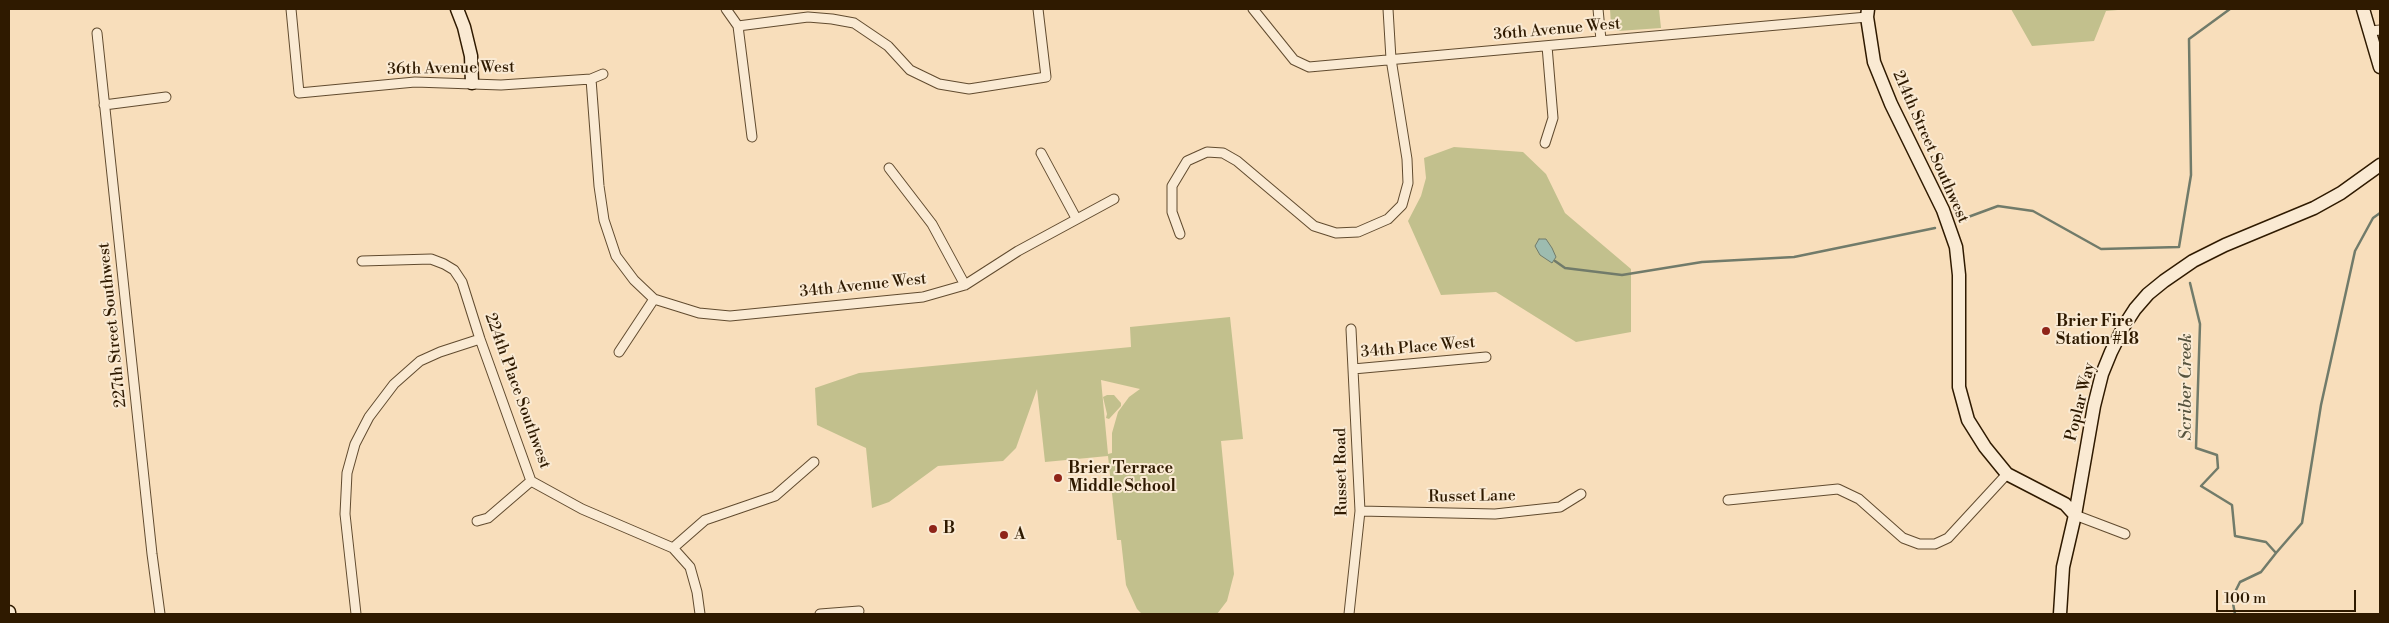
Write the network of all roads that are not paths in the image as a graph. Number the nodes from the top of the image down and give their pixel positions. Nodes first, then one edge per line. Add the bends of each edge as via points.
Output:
1 (291, 9) edge
2 (457, 9) edge
3 (726, 9) edge
4 (1038, 9) edge
5 (1253, 9) edge
6 (1388, 9) edge
7 (1598, 9) edge
8 (2363, 9) edge
9 (1867, 13) edge
10 (738, 26) junction
11 (2376, 31) edge
12 (97, 33) dead end
13 (1601, 40) junction
14 (1547, 46) junction
15 (1391, 59) junction
16 (2380, 67) edge
17 (603, 74) dead end
18 (591, 79) junction
19 (472, 83) junction
20 (166, 97) dead end
21 (104, 105) junction
22 (752, 137) dead end
23 (1545, 143) dead end
24 (1041, 153) dead end
25 (2380, 165) edge
26 (889, 168) dead end
27 (1114, 199) dead end
28 (1076, 218) junction
29 (1180, 234) dead end
30 (362, 261) dead end
31 (965, 285) junction
32 (654, 299) junction
33 (1351, 329) dead end
34 (480, 339) junction
35 (619, 352) dead end
36 (1486, 357) dead end
37 (1353, 369) junction
38 (814, 462) dead end
39 (2007, 474) junction
40 (531, 481) junction
41 (1581, 494) dead end
42 (1728, 500) dead end
43 (1360, 511) junction
44 (2075, 515) junction
45 (476, 522) dead end
46 (2125, 534) dead end
47 (673, 548) junction
48 (859, 611) dead end
49 (160, 614) edge
50 (356, 614) edge
51 (700, 614) edge
52 (820, 614) edge
53 (1349, 614) edge
54 (2060, 614) edge

1 - 19 street, 36th Avenue West via 299,93 415,82
2 - 19 main road via 471,56
3 - 10 street
4 - 10 street via 1046,77 968,89 939,84 910,70 888,46 854,23 808,17
5 - 15 street, 36th Avenue West via 1294,60 1309,68
6 - 15 street
7 - 13 street
8 - 11 main road
9 - 13 street, 36th Avenue West
9 - 39 main road, 214th Street Southwest via 1874,62 1943,210 1956,247 1959,387 1968,420
10 - 22 street
11 - 16 main road
12 - 21 street, 227th Street Southwest
13 - 14 street, 36th Avenue West
14 - 15 street, 36th Avenue West
14 - 23 street via 1553,118
15 - 29 street via 1408,183 1402,205 1388,219 1358,232 1336,233 1314,226 1237,161 1223,153 1207,152 1187,161 1172,186 1172,212
17 - 18 street, 36th Avenue West
18 - 19 street, 36th Avenue West via 501,85
18 - 32 street via 604,220 616,256
20 - 21 street
21 - 49 street, 227th Street Southwest
24 - 28 street
25 - 44 main road, Poplar Way via 2314,208 2193,261 2144,299 2124,326 2102,374 2087,439
26 - 31 street via 932,224
27 - 28 street, 34th Avenue West
28 - 31 street, 34th Avenue West
30 - 34 street, 224th Place Southwest via 431,259 454,270 462,282
31 - 32 street, 34th Avenue West via 922,297 730,316 700,313
32 - 35 street
33 - 37 street, Russet Road
34 - 40 street, 224th Place Southwest
34 - 50 street via 420,361 394,384 369,417 355,444 347,473 345,514
36 - 37 street, 34th Place West
37 - 43 street, Russet Road
38 - 47 street via 775,496 705,520
39 - 42 street via 1948,538 1935,544 1919,544 1903,538 1859,498 1838,490
39 - 44 main road, 214th Street Southwest via 2065,504
40 - 45 street via 488,518
40 - 47 street, 224th Place Southwest via 582,509
41 - 43 street, Russet Lane via 1560,507 1495,514
43 - 53 street, Russet Road
44 - 46 street
44 - 54 main road, Poplar Way via 2063,567
47 - 51 street, 224th Place Southwest via 690,567
48 - 52 street

